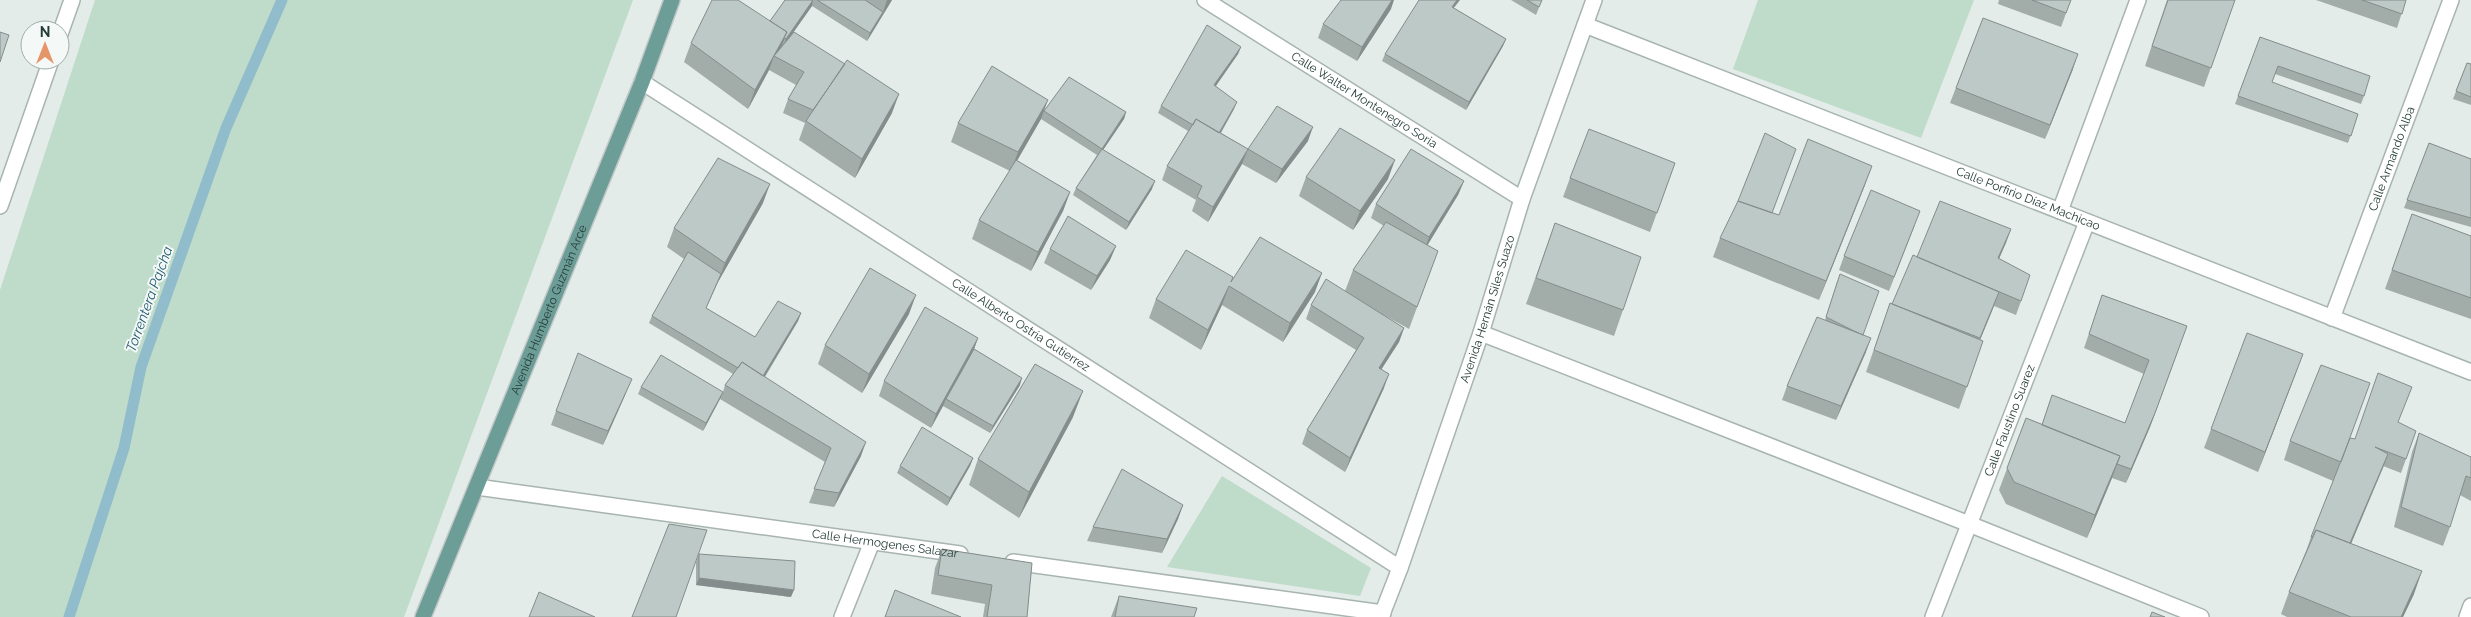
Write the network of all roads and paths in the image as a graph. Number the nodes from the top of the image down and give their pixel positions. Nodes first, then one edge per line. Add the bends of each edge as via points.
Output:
1 (72, 0) edge
2 (672, 0) edge
3 (1205, 0) edge
4 (1594, 0) edge
5 (2138, 0) edge
6 (2451, 0) edge
7 (65, 20) edge
8 (1585, 26) junction
9 (47, 70) edge
10 (642, 82) junction
11 (2, 190) edge
12 (1522, 199) junction
13 (0, 206) edge
14 (2060, 211) junction
15 (2086, 222) junction
16 (2332, 318) junction
17 (1481, 333) junction
18 (2471, 372) edge
19 (476, 487) junction
20 (1969, 524) junction
21 (872, 542) junction
22 (980, 557) edge
23 (999, 560) edge
24 (1400, 568) junction
25 (2471, 606) edge
26 (1382, 615) edge
27 (423, 617) edge
28 (842, 617) edge
29 (1933, 617) edge
30 (2201, 617) edge
31 (2467, 617) edge

1 - 7 street
2 - 10 main road, Avenida Humberto Guzmán Arce
3 - 12 street, Calle Walter Montenegro Soria
4 - 8 street, Avenida Hernán Siles Suazo
5 - 14 street
6 - 16 street, Calle Armando Alba
8 - 12 street, Avenida Hernán Siles Suazo
8 - 14 street, Calle Porfirio Díaz Machicao
9 - 11 street
10 - 19 main road, Avenida Humberto Guzmán Arce
10 - 24 street, Calle Alberto Ostria Gutierrez
11 - 13 street
12 - 17 street, Avenida Hernán Siles Suazo
14 - 15 street, Calle Porfirio Díaz Machicao
15 - 16 street, Calle Porfirio Díaz Machicao
15 - 20 street, Calle Faustino Suarez
16 - 18 street, Calle Porfirio Díaz Machicao
17 - 20 street
17 - 24 street, Avenida Hernán Siles Suazo
19 - 21 street, Calle Hermogenes Salazar
19 - 27 main road, Avenida Humberto Guzmán Arce
20 - 29 street, Calle Faustino Suarez
20 - 30 street
21 - 22 street, Calle Hermogenes Salazar
21 - 28 street
23 - 26 street
24 - 26 street, Avenida Hernán Siles Suazo
25 - 31 street

